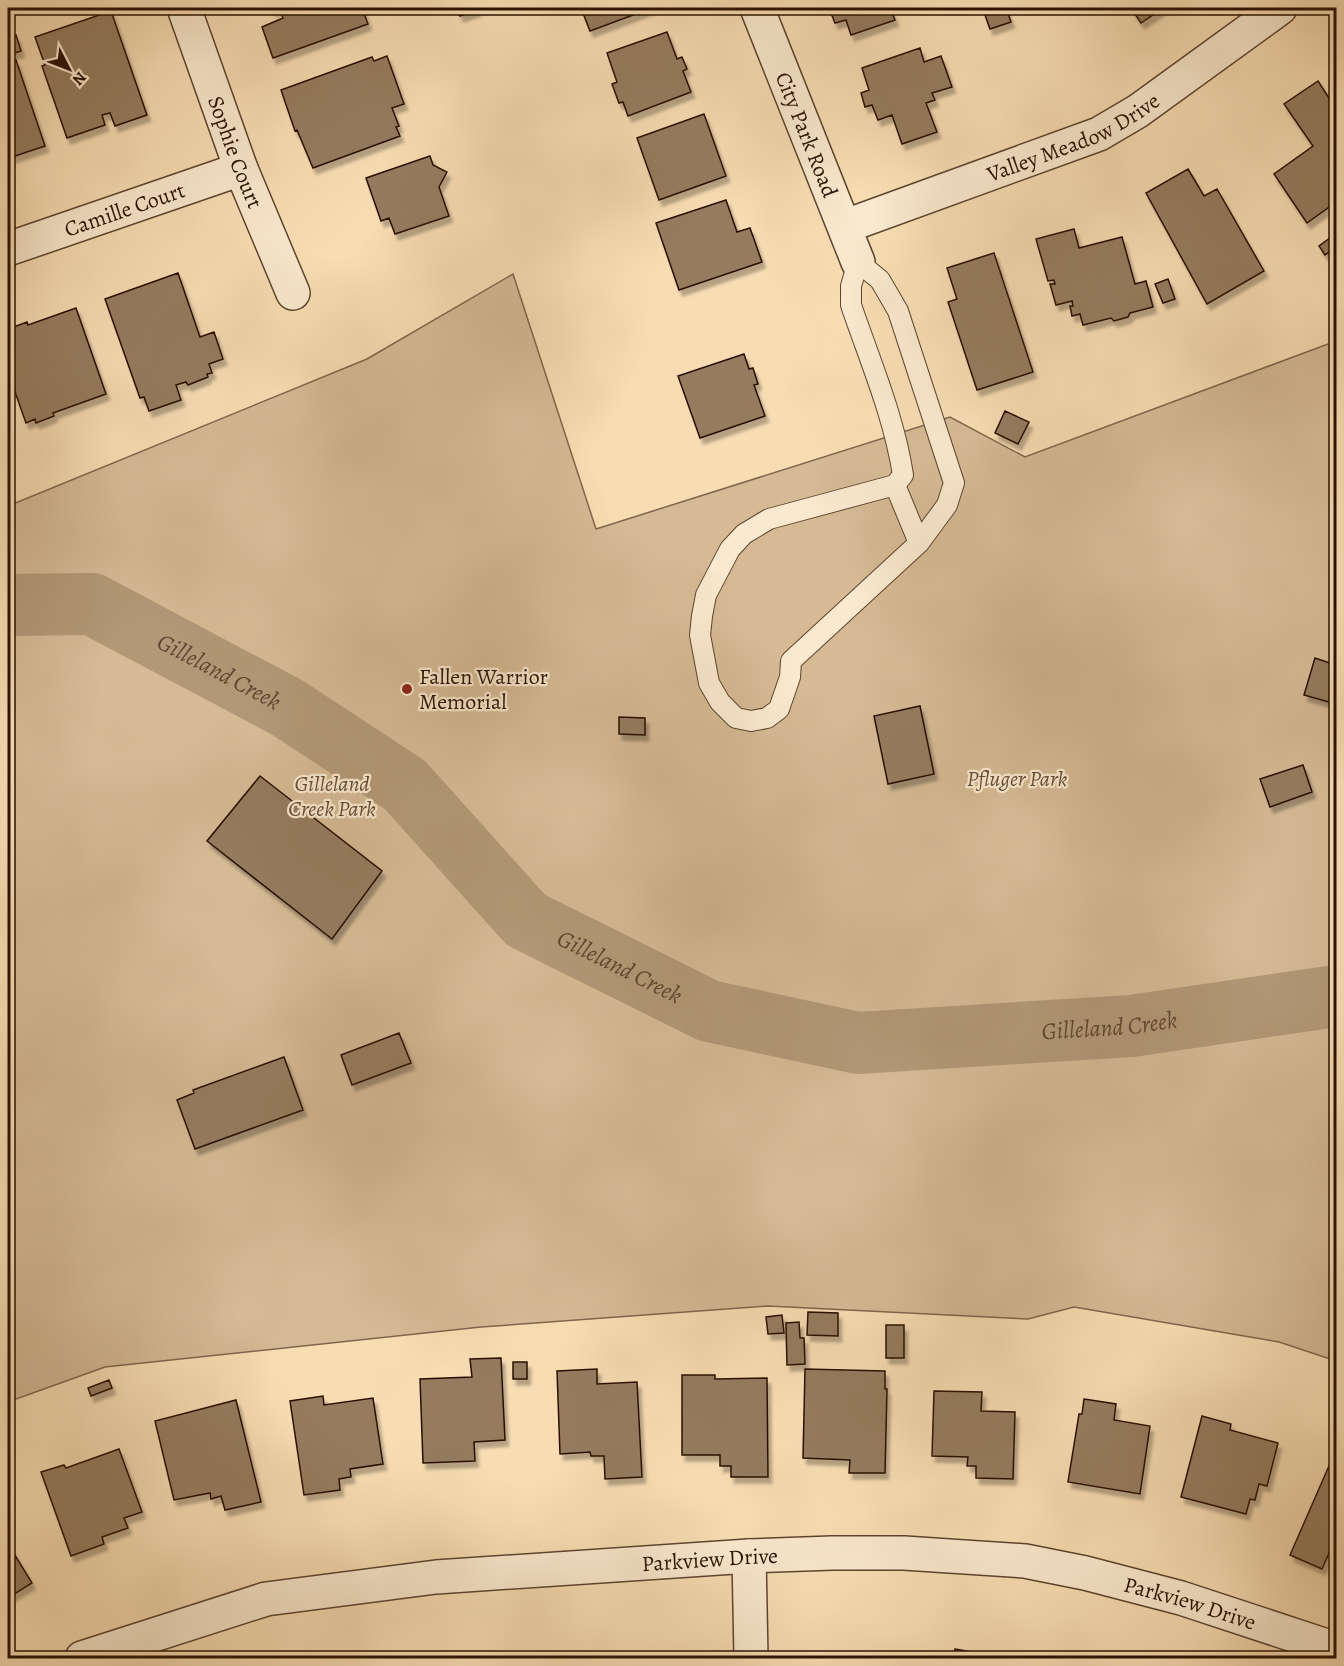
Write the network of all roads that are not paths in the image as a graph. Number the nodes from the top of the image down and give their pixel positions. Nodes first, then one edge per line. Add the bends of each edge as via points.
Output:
1 (184, 8) edge
2 (757, 8) edge
3 (1280, 8) edge
4 (241, 170) junction
5 (846, 226) junction
6 (8, 249) edge
7 (858, 262) junction
8 (293, 293) dead end
9 (895, 485) junction
10 (919, 543) junction
11 (749, 1556) junction
12 (1336, 1649) edge
13 (82, 1659) edge
14 (751, 1659) edge

1 - 4 street, Sophie Court
2 - 5 street, City Park Road
3 - 5 street, Valley Meadow Drive via 1138,111 1098,134
4 - 6 street, Camille Court
4 - 8 street, Sophie Court
5 - 7 street, City Park Road
7 - 9 lane via 851,286 851,305 899,449 903,475
7 - 10 lane via 880,280 898,311 954,483 947,505
9 - 10 lane
9 - 10 lane via 769,519 744,534 730,549 706,595 700,635 709,683 720,702 736,718 751,721 767,718 779,709 791,661
11 - 12 street, Parkview Drive via 904,1553 1025,1561 1181,1598
11 - 13 street, Parkview Drive via 436,1577 266,1599
11 - 14 street

